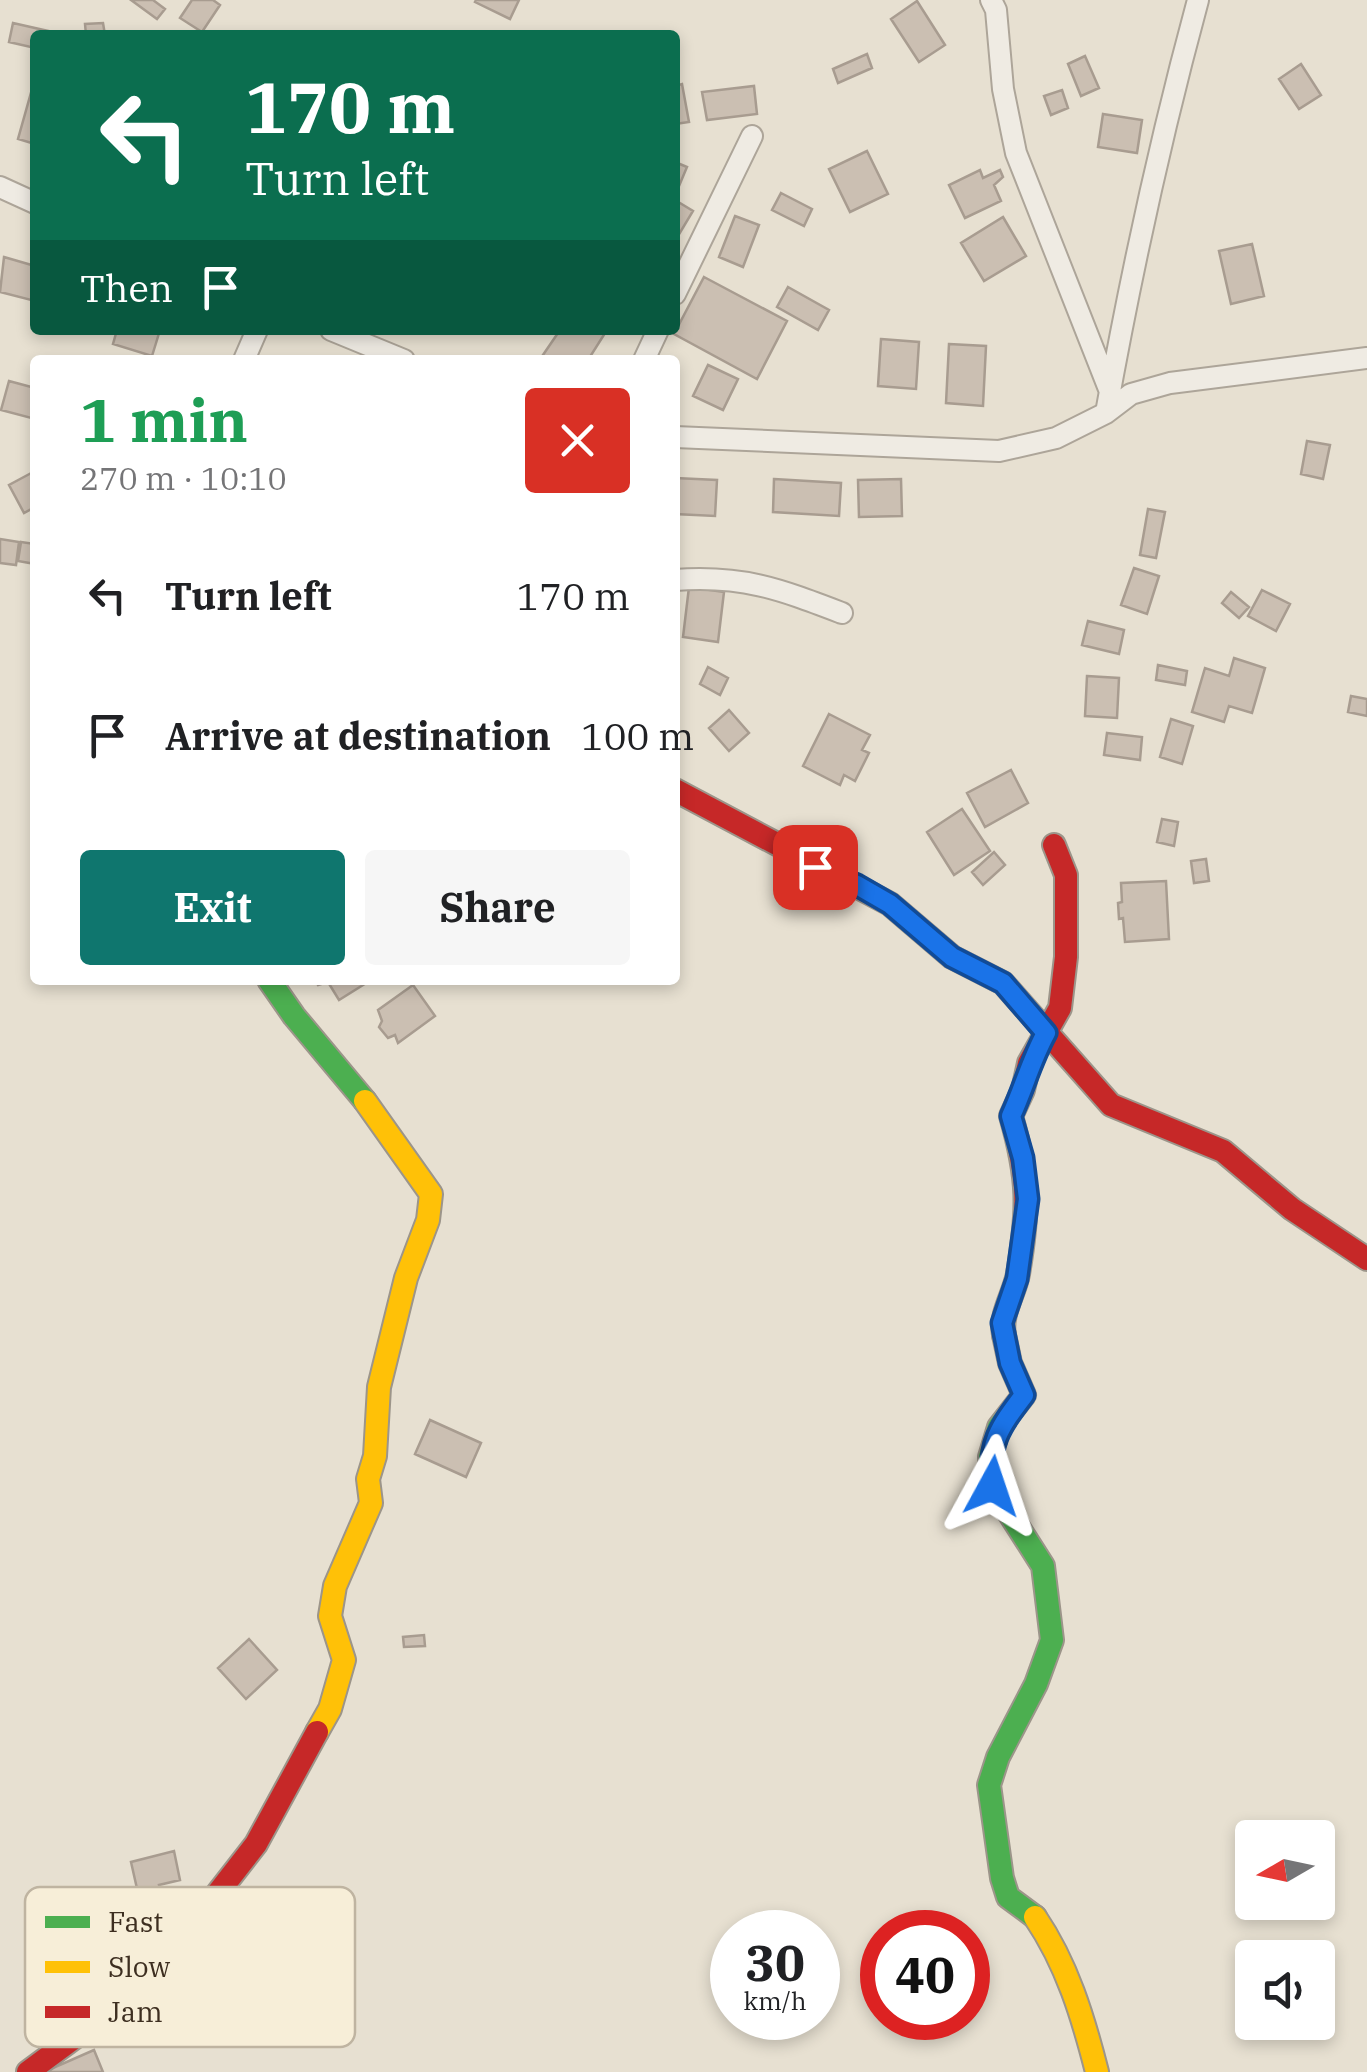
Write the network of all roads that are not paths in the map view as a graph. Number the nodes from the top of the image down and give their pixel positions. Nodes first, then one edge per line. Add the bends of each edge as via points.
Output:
1 (991, 0) edge
2 (1198, 0) edge
3 (752, 136) dead end
4 (0, 187) edge
5 (30, 201) edge
6 (681, 268) edge
7 (372, 338) edge
8 (397, 355) edge
9 (1367, 358) edge
10 (1110, 391) junction
11 (1106, 413) junction
12 (680, 437) edge
13 (680, 580) edge
14 (842, 613) dead end
15 (680, 793) edge
16 (1054, 845) dead end
17 (272, 985) edge
18 (1046, 1033) junction
19 (1367, 1259) edge
20 (223, 1887) edge
21 (62, 2047) edge
22 (28, 2072) edge
23 (1098, 2072) edge

1 - 10 street via 1016,153
2 - 10 street
3 - 6 street
4 - 5 street
7 - 8 street
9 - 11 street via 1170,383 1131,394
10 - 11 street
11 - 12 street via 1056,438 999,451
13 - 14 street via 768,585
15 - 18 street via 890,904 952,957 1003,983
16 - 18 street via 1066,875 1066,957 1060,1008
17 - 20 street via 358,1090 430,1194 380,1387 371,1502 335,1586 330,1616 344,1660 339,1685 256,1844
18 - 19 street via 1112,1105 1223,1150 1292,1209
18 - 23 street via 1011,1116 1028,1199 1017,1279 1002,1323 1024,1395 1000,1428 990,1457 992,1486 1044,1566 1052,1640 989,1785 1008,1898 1034,1916 1056,1948
21 - 22 street

